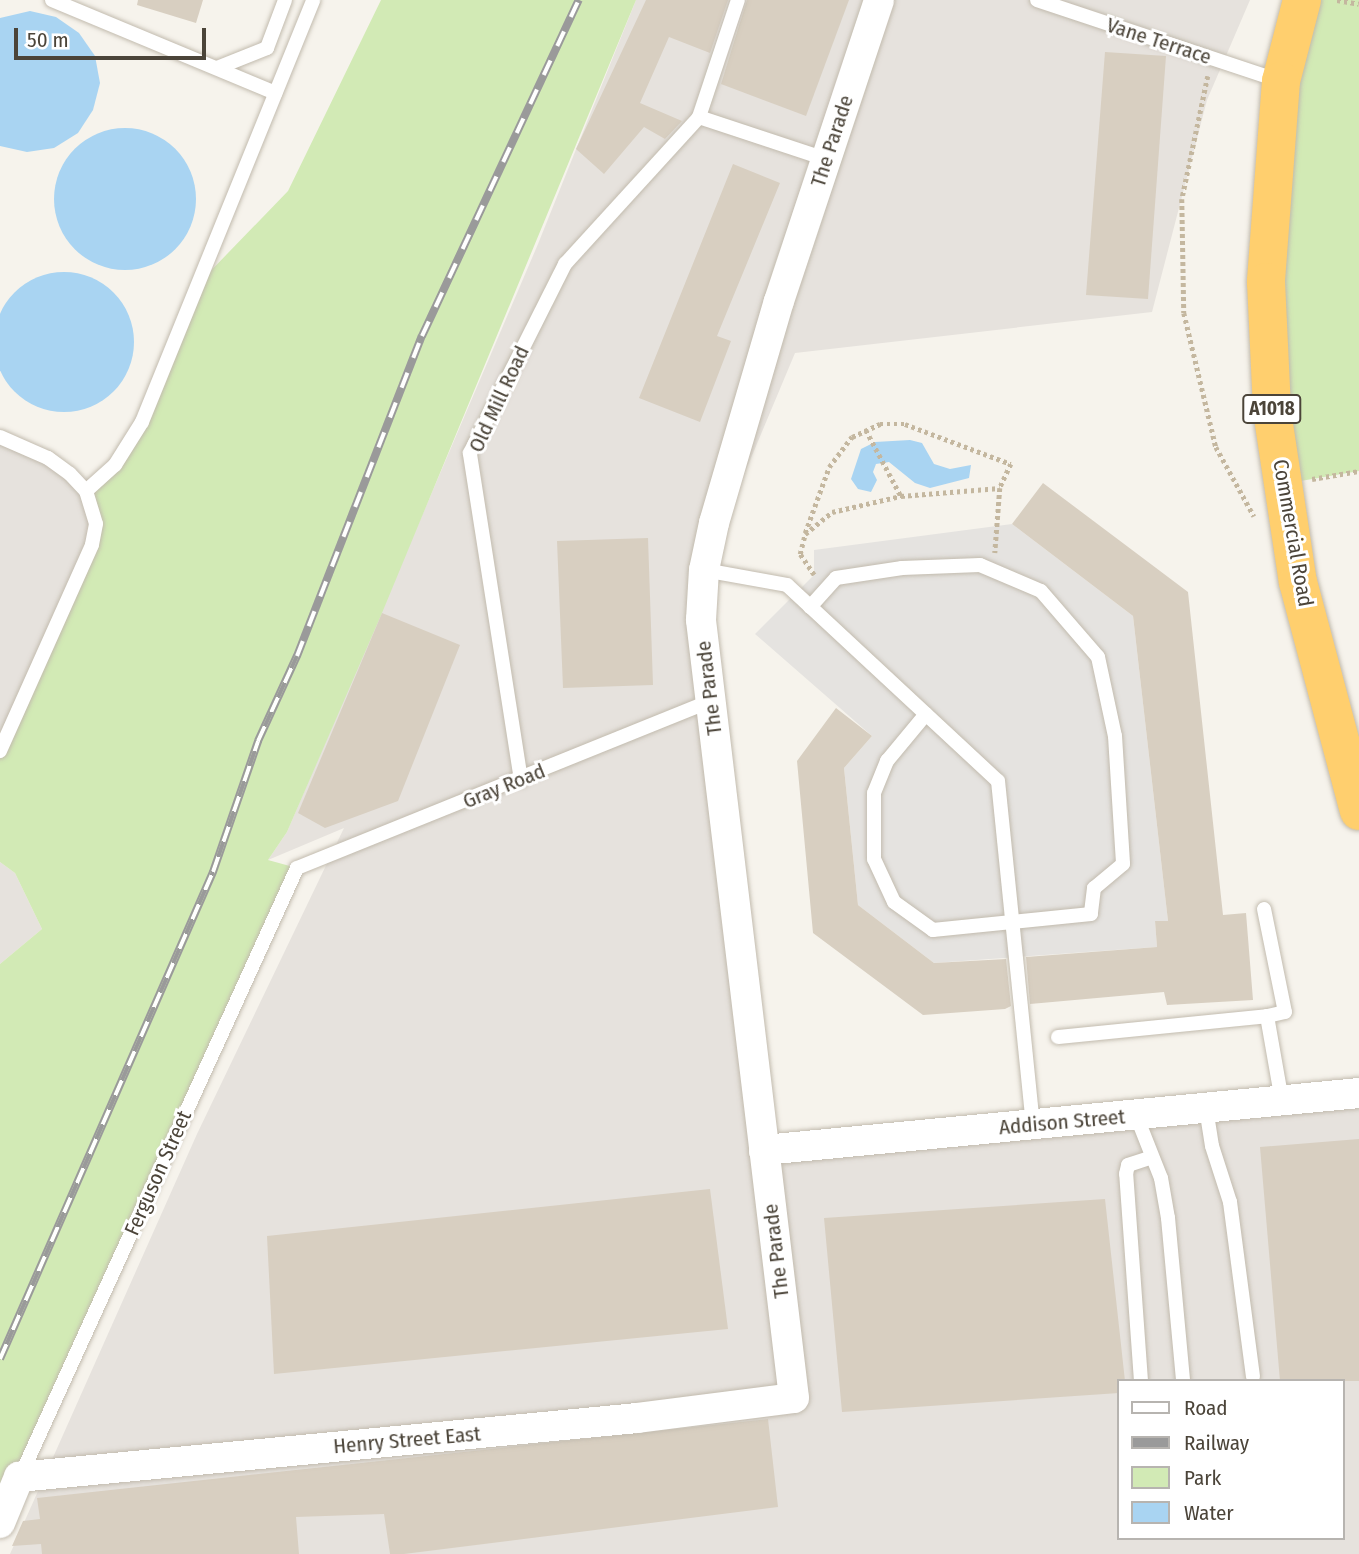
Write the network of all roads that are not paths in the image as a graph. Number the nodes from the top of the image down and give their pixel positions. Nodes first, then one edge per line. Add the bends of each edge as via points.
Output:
1 (52, 0) edge
2 (285, 0) edge
3 (313, 0) edge
4 (738, 0) edge
5 (879, 0) edge
6 (1037, 0) edge
7 (1302, 0) edge
8 (216, 68) junction
9 (1281, 81) junction
10 (275, 93) junction
11 (699, 117) junction
12 (826, 159) junction
13 (0, 437) edge
14 (86, 491) junction
15 (704, 570) junction
16 (810, 607) junction
17 (710, 701) junction
18 (926, 714) junction
19 (0, 751) edge
20 (521, 780) junction
21 (1359, 811) edge
22 (297, 868) joint
23 (1264, 909) dead end
24 (1012, 923) junction
25 (1267, 1016) junction
26 (1058, 1037) dead end
27 (1359, 1093) edge
28 (1282, 1101) junction
29 (1206, 1108) junction
30 (1136, 1115) junction
31 (1033, 1125) junction
32 (764, 1150) junction
33 (1150, 1158) junction
34 (1253, 1376) dead end
35 (1141, 1379) edge
36 (1183, 1379) edge
37 (794, 1398) joint
38 (19, 1477) junction
39 (0, 1523) edge

1 - 8 lane
2 - 8 lane via 267,48
3 - 10 lane
4 - 11 lane
5 - 12 street, The Parade
6 - 9 lane, Vane Terrace
7 - 9 highway, Commercial Road / A1018
8 - 10 lane
9 - 21 highway, Commercial Road / A1018 via 1266,282 1272,411 1298,582
10 - 14 lane via 142,422 115,465
11 - 12 lane
11 - 20 lane, Old Mill Road via 565,264 470,453
12 - 15 street, The Parade via 779,301
13 - 14 lane via 48,458
14 - 19 lane via 96,524 92,545
15 - 16 lane via 787,585
15 - 17 street, The Parade via 701,620
16 - 18 lane
16 - 24 lane via 836,578 902,568 980,565 1041,591 1098,657 1115,736 1123,864 1094,888 1091,914
17 - 20 lane, Gray Road
17 - 32 street, The Parade
18 - 24 lane via 998,781
18 - 24 lane via 887,761 874,793 874,859 894,902 933,930
20 - 22 lane, Gray Road
22 - 38 lane, Ferguson Street
23 - 25 lane via 1285,1012
24 - 31 lane
25 - 26 lane
25 - 28 lane
27 - 28 street, Addison Street
28 - 29 street, Addison Street
29 - 30 street, Addison Street
29 - 34 lane via 1212,1146 1230,1202
30 - 31 street, Addison Street
30 - 33 lane
31 - 32 street, Addison Street
32 - 37 street, The Parade
33 - 35 lane via 1128,1166 1126,1174
33 - 36 lane via 1161,1178 1168,1218
37 - 38 street, Henry Street East via 637,1418
38 - 39 street

